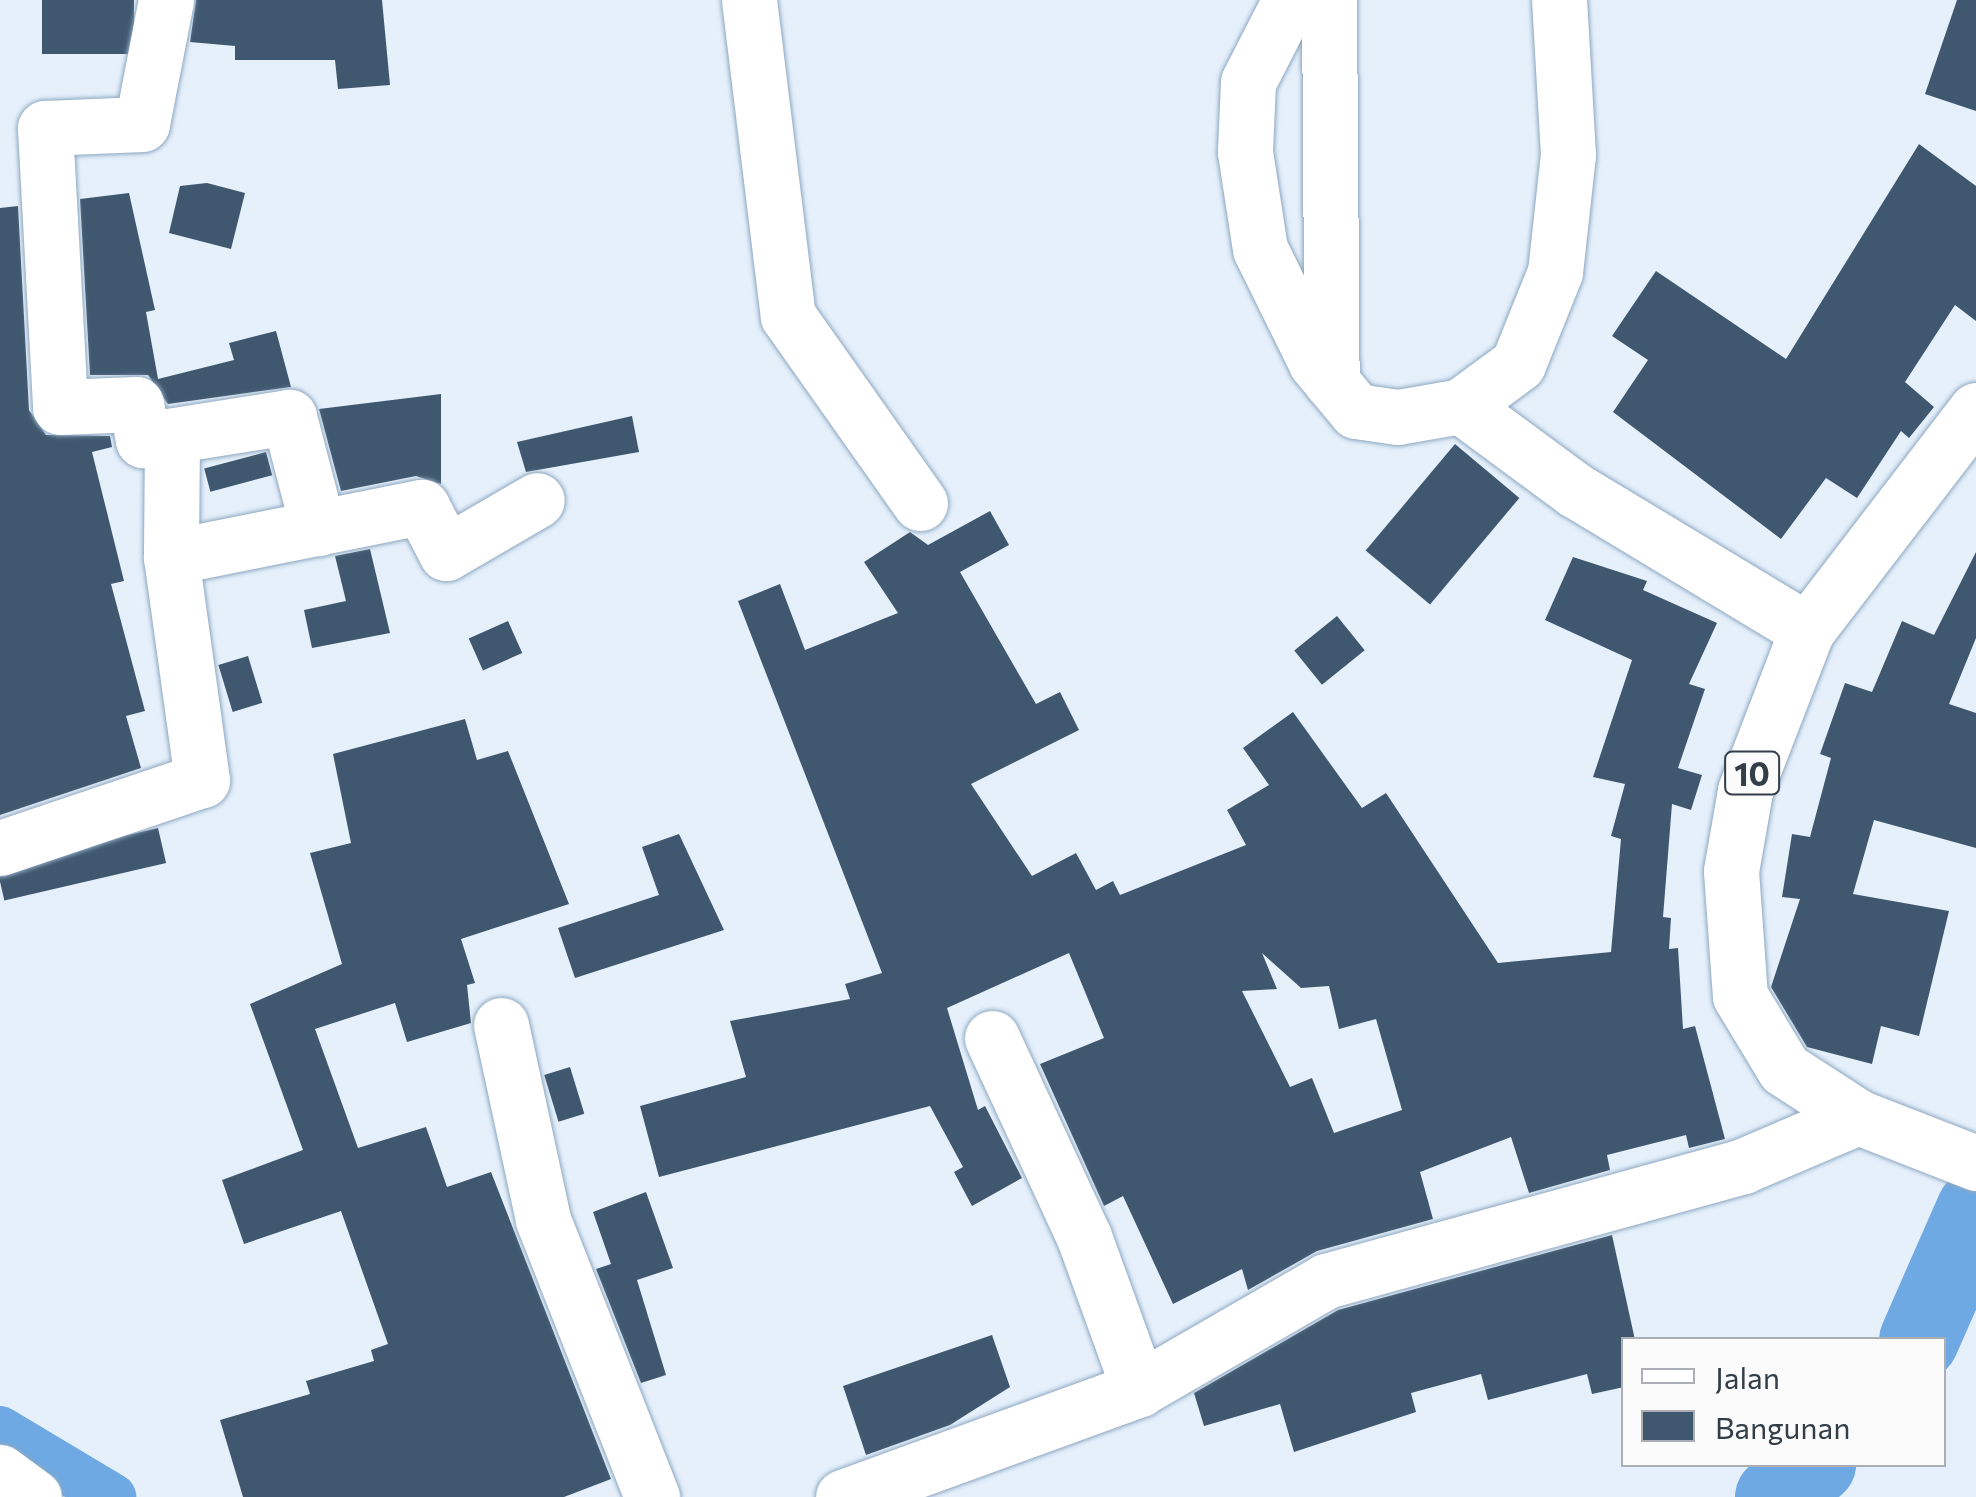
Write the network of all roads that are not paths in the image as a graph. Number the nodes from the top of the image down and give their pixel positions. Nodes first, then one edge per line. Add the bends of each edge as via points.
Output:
1 (166, 0) edge
2 (749, 0) edge
3 (1290, 0) edge
4 (1328, 0) edge
5 (1559, 0) edge
6 (1332, 382) junction
7 (1461, 406) junction
8 (1976, 410) edge
9 (172, 437) junction
10 (537, 500) dead end
11 (920, 503) dead end
12 (318, 528) junction
13 (171, 557) junction
14 (1807, 630) junction
15 (0, 848) edge
16 (501, 1025) dead end
17 (992, 1038) dead end
18 (1872, 1122) junction
19 (1976, 1162) edge
20 (1139, 1389) junction
21 (0, 1472) edge
22 (34, 1497) edge
23 (652, 1497) edge
24 (844, 1497) edge

1 - 9 main road via 142,124 45,128 60,407 136,404 143,440
2 - 11 main road via 788,316
3 - 6 main road via 1248,82 1246,152 1260,249 1287,315
4 - 6 main road
5 - 7 main road via 1568,155 1556,272 1518,364
6 - 7 main road via 1356,411 1398,416
7 - 14 main road via 1574,490
8 - 14 main road, 10
9 - 12 main road via 290,417
9 - 13 main road
10 - 12 main road via 446,553 422,508
12 - 13 main road
13 - 15 main road via 202,780
14 - 18 main road, 10 via 1744,791 1731,871 1732,950 1760,1040 1784,1070
16 - 23 main road via 543,1220
17 - 20 main road via 1084,1237
18 - 19 main road, 10
18 - 20 main road via 1743,1166 1326,1281
20 - 24 main road
21 - 22 main road

